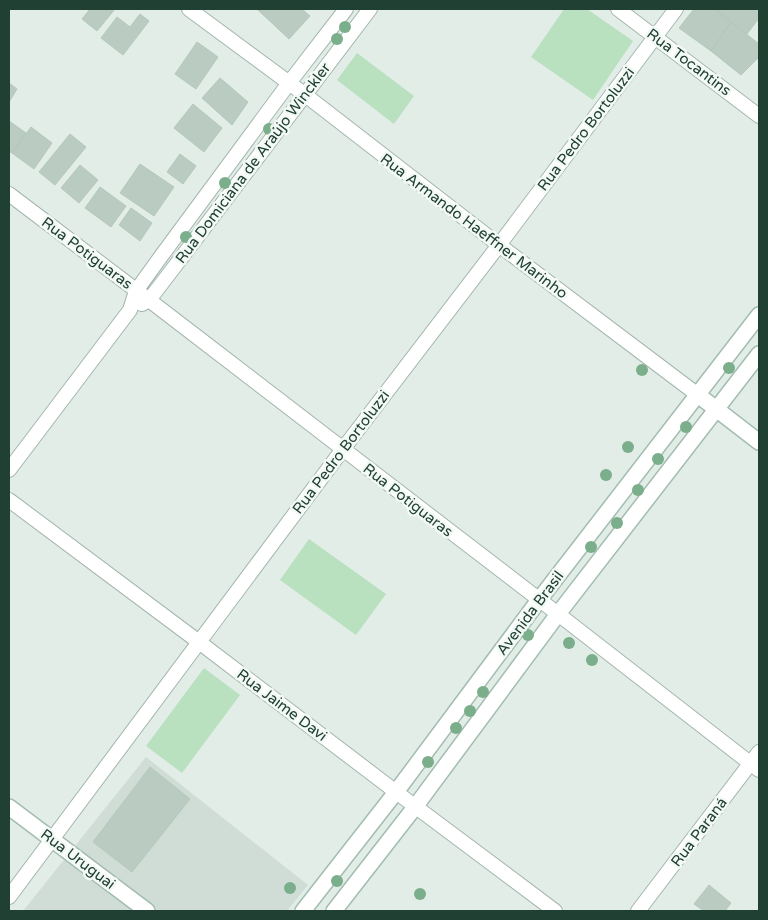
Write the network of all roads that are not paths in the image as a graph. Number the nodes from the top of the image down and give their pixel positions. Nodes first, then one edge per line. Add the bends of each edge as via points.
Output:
1 (189, 9) edge
2 (370, 9) edge
3 (618, 9) edge
4 (676, 9) edge
5 (346, 10) edge
6 (360, 22) junction
7 (655, 37) junction
8 (289, 83) junction
9 (304, 94) junction
10 (759, 116) edge
11 (232, 159) junction
12 (246, 172) junction
13 (9, 194) edge
14 (194, 211) junction
15 (208, 222) junction
16 (499, 245) junction
17 (136, 291) junction
18 (149, 300) junction
19 (130, 310) junction
20 (759, 315) edge
21 (759, 354) edge
22 (698, 395) junction
23 (717, 409) junction
24 (759, 442) edge
25 (343, 449) junction
26 (9, 470) edge
27 (9, 500) edge
28 (539, 600) junction
29 (558, 614) junction
30 (199, 642) junction
31 (756, 762) edge
32 (396, 792) junction
33 (415, 806) junction
34 (9, 807) edge
35 (52, 839) junction
36 (9, 897) edge
37 (147, 911) edge
38 (303, 911) edge
39 (334, 911) edge
40 (554, 911) edge
41 (638, 911) edge

1 - 8 street, Rua Armando Haeffner Marinho
2 - 6 street, Rua Domiciana de Araújo Winckler
3 - 7 street, Rua Tocantins
4 - 7 street, Rua Pedro Bortoluzzi
5 - 6 street
5 - 8 street, Rua Domiciana de Araújo Winckler
6 - 9 street, Rua Domiciana de Araújo Winckler
7 - 10 street, Rua Tocantins
7 - 16 street, Rua Pedro Bortoluzzi
8 - 9 street, Rua Armando Haeffner Marinho
8 - 11 street, Rua Domiciana de Araújo Winckler
9 - 12 street, Rua Domiciana de Araújo Winckler
9 - 16 street, Rua Armando Haeffner Marinho
11 - 12 street
11 - 14 street, Rua Domiciana de Araújo Winckler
12 - 15 street, Rua Domiciana de Araújo Winckler
13 - 17 street, Rua Potiguaras
14 - 15 street
14 - 17 street, Rua Domiciana de Araújo Winckler
15 - 18 street, Rua Domiciana de Araújo Winckler
16 - 22 street, Rua Armando Haeffner Marinho
16 - 25 street, Rua Pedro Bortoluzzi
17 - 18 street, Rua Potiguaras
17 - 19 street, Rua Domiciana de Araújo Winckler
18 - 19 street, Rua Domiciana de Araújo Winckler
18 - 25 street, Rua Potiguaras
19 - 26 street, Rua Domiciana de Araújo Winckler
20 - 22 main road, Avenida Brasil
21 - 23 main road, Avenida Brasil
22 - 23 main road, Rua Armando Haeffner Marinho
22 - 28 main road, Avenida Brasil
23 - 24 main road, Rua Armando Haeffner Marinho
23 - 29 main road, Avenida Brasil
25 - 28 street, Rua Potiguaras
25 - 30 street, Rua Pedro Bortoluzzi
27 - 30 street, Rua Jaime Davi
28 - 29 street, Rua Potiguaras
28 - 32 main road, Avenida Brasil
29 - 31 street, Rua Potiguaras
29 - 33 main road, Avenida Brasil
30 - 32 street, Rua Jaime Davi
30 - 35 street, Rua Pedro Bortoluzzi
31 - 41 street, Rua Paraná
32 - 33 street, Rua Jaime Davi
32 - 38 main road, Avenida Brasil
33 - 39 main road, Avenida Brasil
33 - 40 street, Rua Jaime Davi
34 - 35 main road, Rua Uruguai
35 - 36 street, Rua Pedro Bortoluzzi
35 - 37 main road, Rua Uruguai

